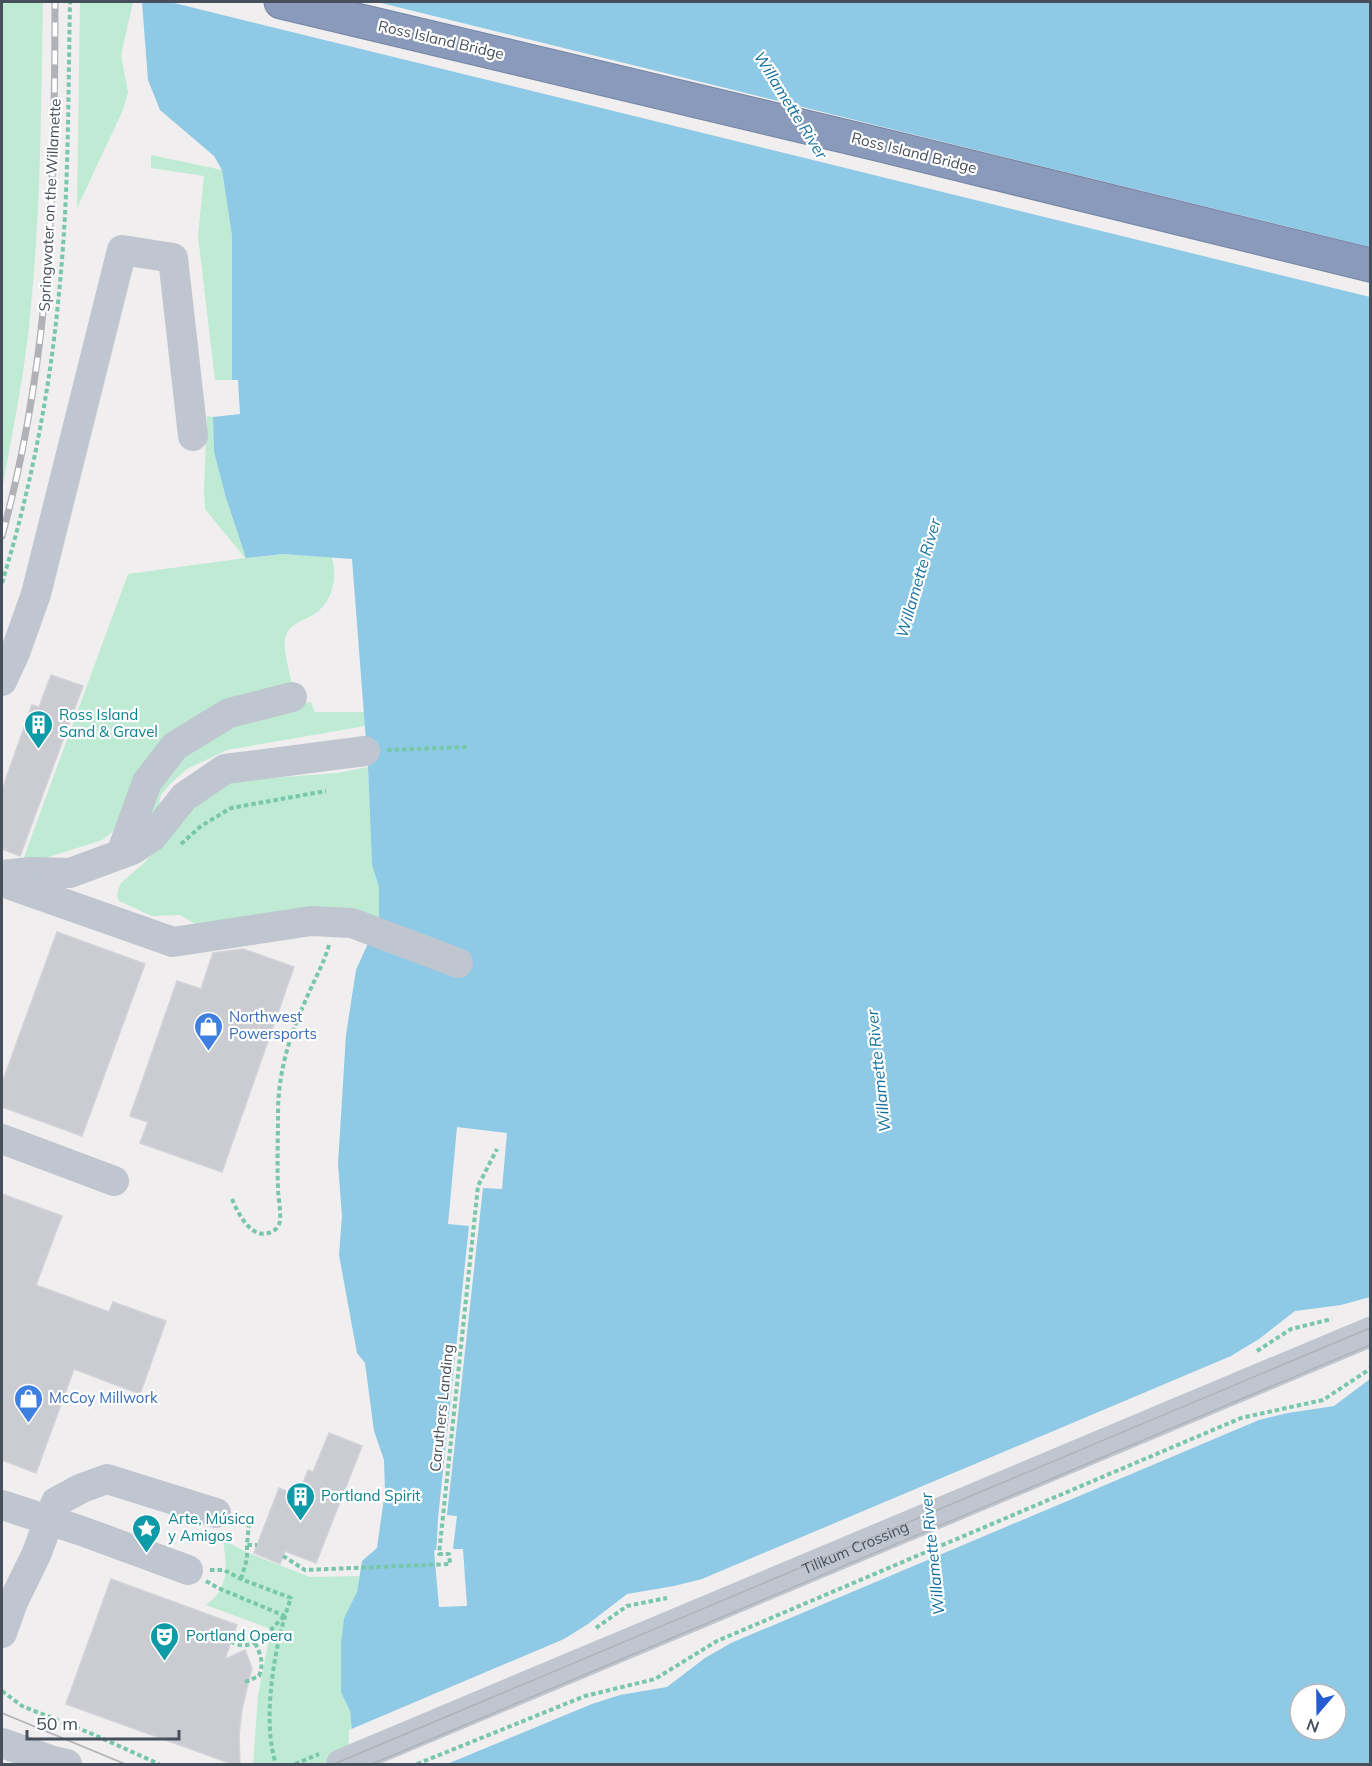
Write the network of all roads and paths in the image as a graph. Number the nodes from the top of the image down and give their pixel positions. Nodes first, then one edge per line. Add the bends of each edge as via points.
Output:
1 (70, 2) edge
2 (281, 2) edge
3 (1371, 265) edge
4 (193, 436) dead end
5 (2, 583) edge
6 (2, 681) edge
7 (292, 697) dead end
8 (467, 747) dead end
9 (365, 751) joint
10 (326, 791) dead end
11 (178, 846) dead end
12 (121, 854) junction
13 (2, 877) edge
14 (331, 921) junction
15 (458, 963) dead end
16 (2, 1139) edge
17 (497, 1149) dead end
18 (114, 1181) dead end
19 (232, 1199) dead end
20 (1371, 1332) edge
21 (1371, 1341) edge
22 (1371, 1369) edge
23 (2, 1505) edge
24 (216, 1513) dead end
25 (48, 1521) junction
26 (249, 1523) dead end
27 (247, 1545) junction
28 (257, 1545) dead end
29 (283, 1556) dead end
30 (188, 1570) junction
31 (241, 1579) junction
32 (285, 1616) junction
33 (2, 1633) edge
34 (231, 1641) dead end
35 (255, 1643) junction
36 (244, 1682) dead end
37 (2, 1690) edge
38 (2, 1743) edge
39 (57, 1763) edge
40 (159, 1764) edge
41 (276, 1764) edge
42 (341, 1764) edge
43 (364, 1764) edge
44 (417, 1764) edge

1 - 5 path, Springwater on the Willamette via 66,208 56,324 38,440
2 - 3 highway, Ross Island Bridge
4 - 6 street via 173,258 122,250 36,594
7 - 12 street via 229,713 175,746 147,782
8 - 9 path
9 - 12 street via 225,769 184,797 152,837
10 - 11 path via 231,808
12 - 13 street via 70,873 31,872
13 - 14 street via 11,885 172,942
14 - 15 street via 352,923
14 - 19 path via 331,942 303,1005 278,1087 279,1226 266,1233 247,1226
16 - 18 street
17 - 29 path, Caruthers Landing via 478,1186 439,1554 449,1554 450,1564 305,1570
20 - 42 street, Tilikum Crossing
21 - 43 street, Tilikum Crossing
22 - 44 path, Tilikum Crossing via 1323,1400 1241,1418 717,1641 656,1679 585,1696
23 - 25 street
24 - 25 street via 107,1479 56,1502
25 - 30 street
25 - 33 street
26 - 27 path
27 - 28 path
27 - 31 path via 248,1559
30 - 31 path via 224,1570
30 - 32 path via 218,1588
31 - 32 path via 291,1598
32 - 35 path
32 - 41 path via 272,1692 271,1745
34 - 35 path via 237,1646
35 - 36 path via 262,1668 259,1676
37 - 40 path via 22,1706
38 - 39 street

